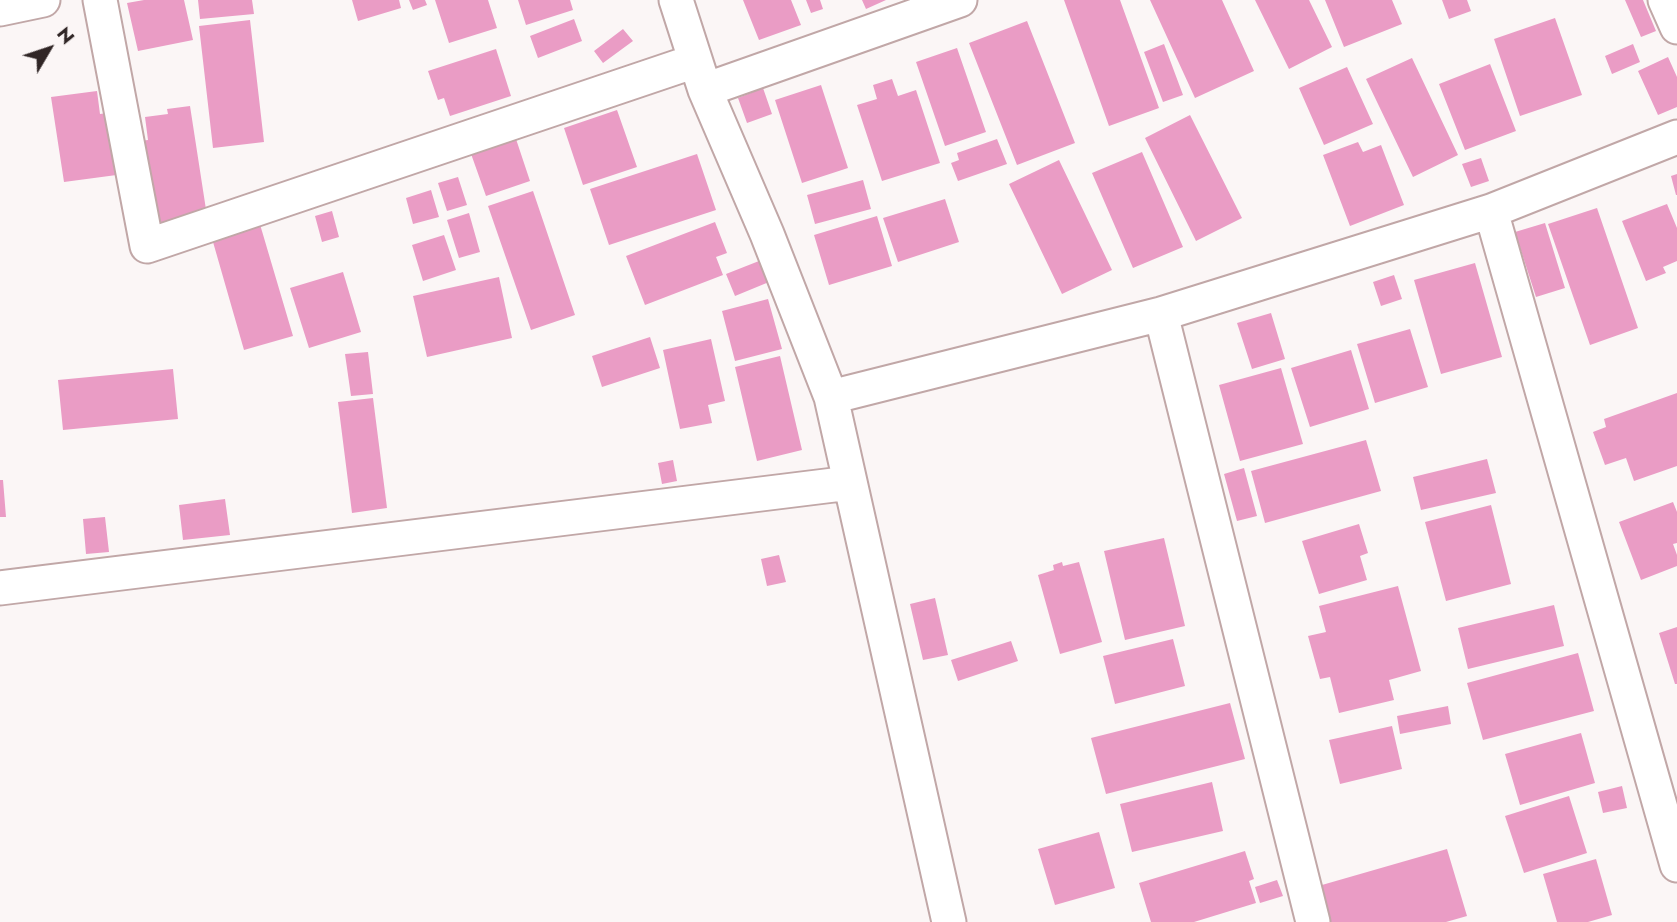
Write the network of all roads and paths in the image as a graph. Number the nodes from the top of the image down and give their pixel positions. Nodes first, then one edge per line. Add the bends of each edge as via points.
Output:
1 (43, 0) edge
2 (100, 0) edge
3 (676, 0) edge
4 (960, 0) edge
5 (1665, 0) edge
6 (0, 9) edge
7 (1677, 27) edge
8 (700, 76) junction
9 (1677, 137) edge
10 (1491, 211) junction
11 (1161, 314) junction
12 (831, 397) junction
13 (850, 483) junction
14 (0, 588) edge
15 (1677, 865) edge
16 (949, 922) edge
17 (1313, 922) edge

1 - 6 street
2 - 8 street via 147,246
3 - 8 street
4 - 8 street
5 - 7 street
8 - 12 street
9 - 10 street
10 - 11 street
10 - 15 street
11 - 12 street
11 - 17 street
12 - 13 street
13 - 14 street
13 - 16 street

